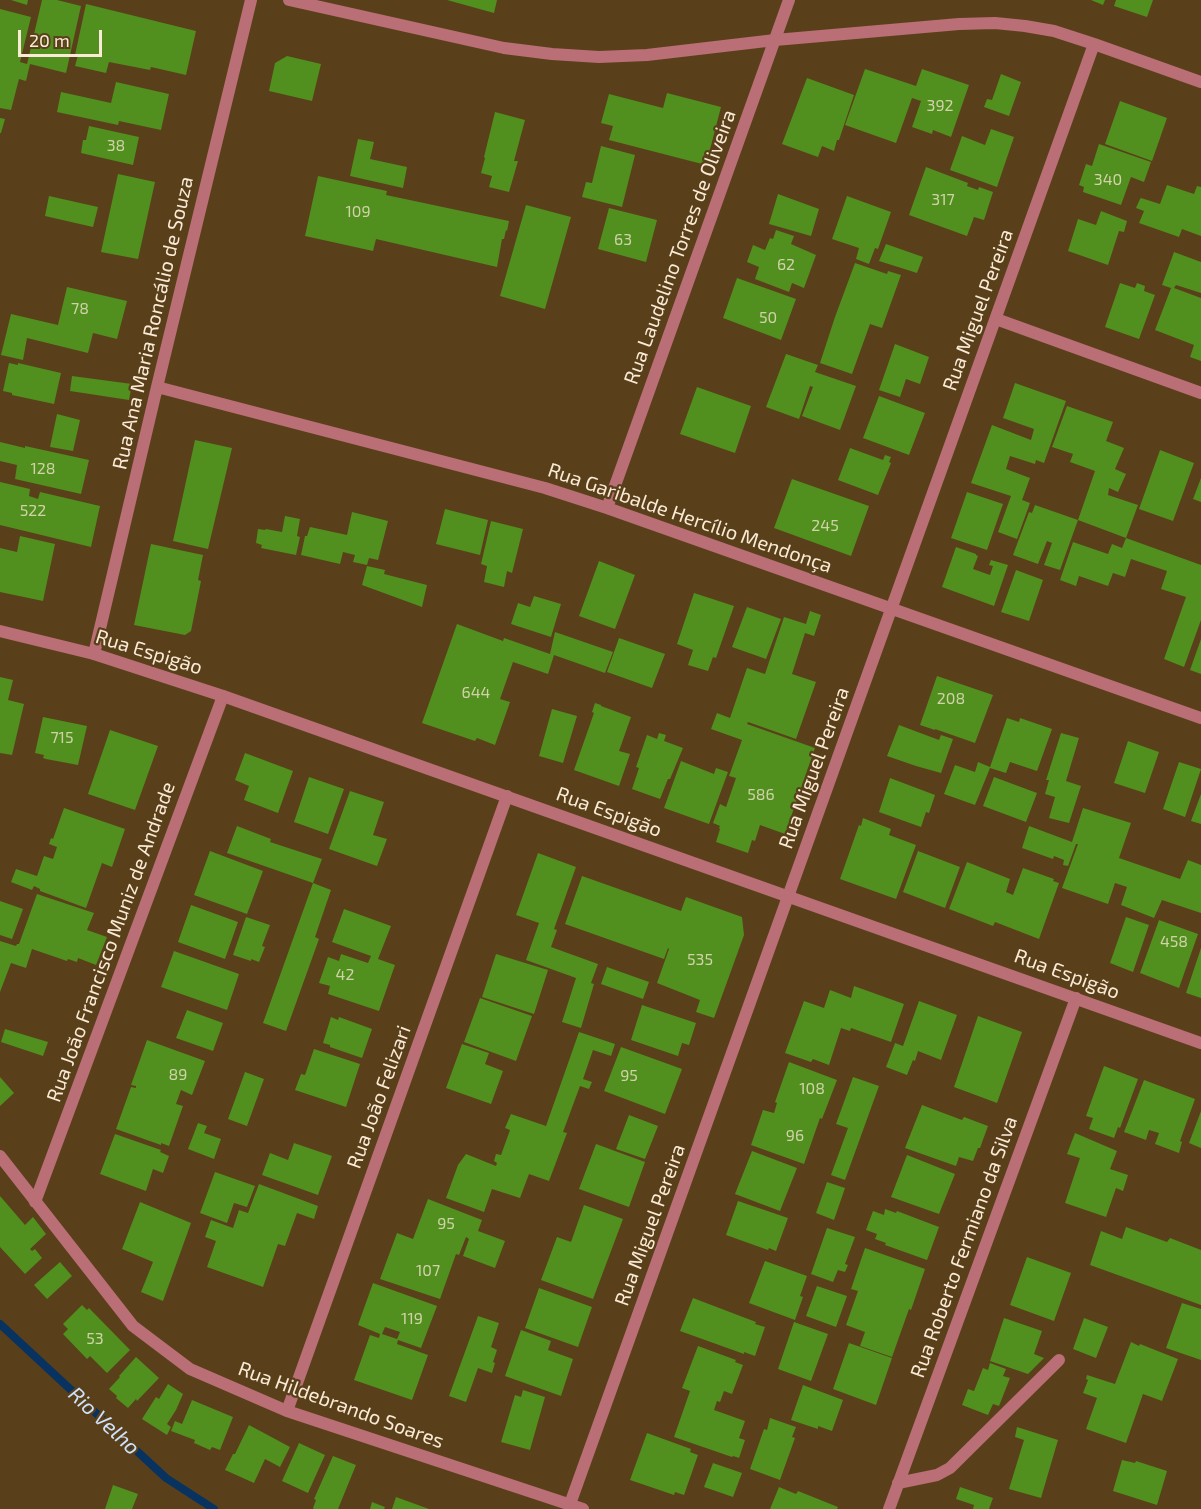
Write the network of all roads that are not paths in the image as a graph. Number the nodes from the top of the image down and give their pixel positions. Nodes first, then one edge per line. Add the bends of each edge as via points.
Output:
1 (250, 0) edge
2 (289, 0) edge
3 (789, 0) edge
4 (775, 40) junction
5 (1094, 44) junction
6 (1201, 82) edge
7 (996, 319) junction
8 (157, 387) junction
9 (1201, 393) edge
10 (607, 508) junction
11 (892, 608) junction
12 (0, 631) edge
13 (94, 654) junction
14 (224, 696) junction
15 (1201, 718) edge
16 (507, 796) junction
17 (789, 896) junction
18 (1076, 998) junction
19 (1201, 1042) edge
20 (0, 1156) edge
21 (35, 1202) junction
22 (1059, 1360) dead end
23 (287, 1411) junction
24 (898, 1483) junction
25 (570, 1504) junction
26 (583, 1509) edge
27 (889, 1509) edge

1 - 8 street, Rua Ana Maria Roncálio de Souza
2 - 4 street via 504,48 552,54 647,55
3 - 4 street, Rua Laudelino Torres de Oliveira
4 - 5 street via 995,23 1054,31
4 - 10 street, Rua Laudelino Torres de Oliveira
5 - 6 street
5 - 7 street, Rua Miguel Pereira
7 - 9 street
7 - 11 street, Rua Miguel Pereira
8 - 10 street, Rua Garibalde Hercílio Mendonça
8 - 13 street, Rua Ana Maria Roncálio de Souza
10 - 11 street, Rua Garibalde Hercílio Mendonça
11 - 15 street, Rua Garibalde Hercílio Mendonça
11 - 17 street, Rua Miguel Pereira
12 - 13 street, Rua Espigão
13 - 14 street, Rua Espigão
14 - 16 street, Rua Espigão
14 - 21 street, Rua João Francisco Muniz de Andrade
16 - 17 street, Rua Espigão
16 - 23 street, Rua João Felizari
17 - 18 street, Rua Espigão
17 - 25 street, Rua Miguel Pereira
18 - 19 street, Rua Espigão
18 - 24 street, Rua Roberto Fermiano da Silva
20 - 21 street, Rua Hildebrando Soares
21 - 23 street, Rua Hildebrando Soares via 133,1326 190,1370
22 - 24 street via 950,1468 937,1475
23 - 25 street, Rua Hildebrando Soares
24 - 27 street, Rua Roberto Fermiano da Silva
25 - 26 street, Rua Hildebrando Soares

